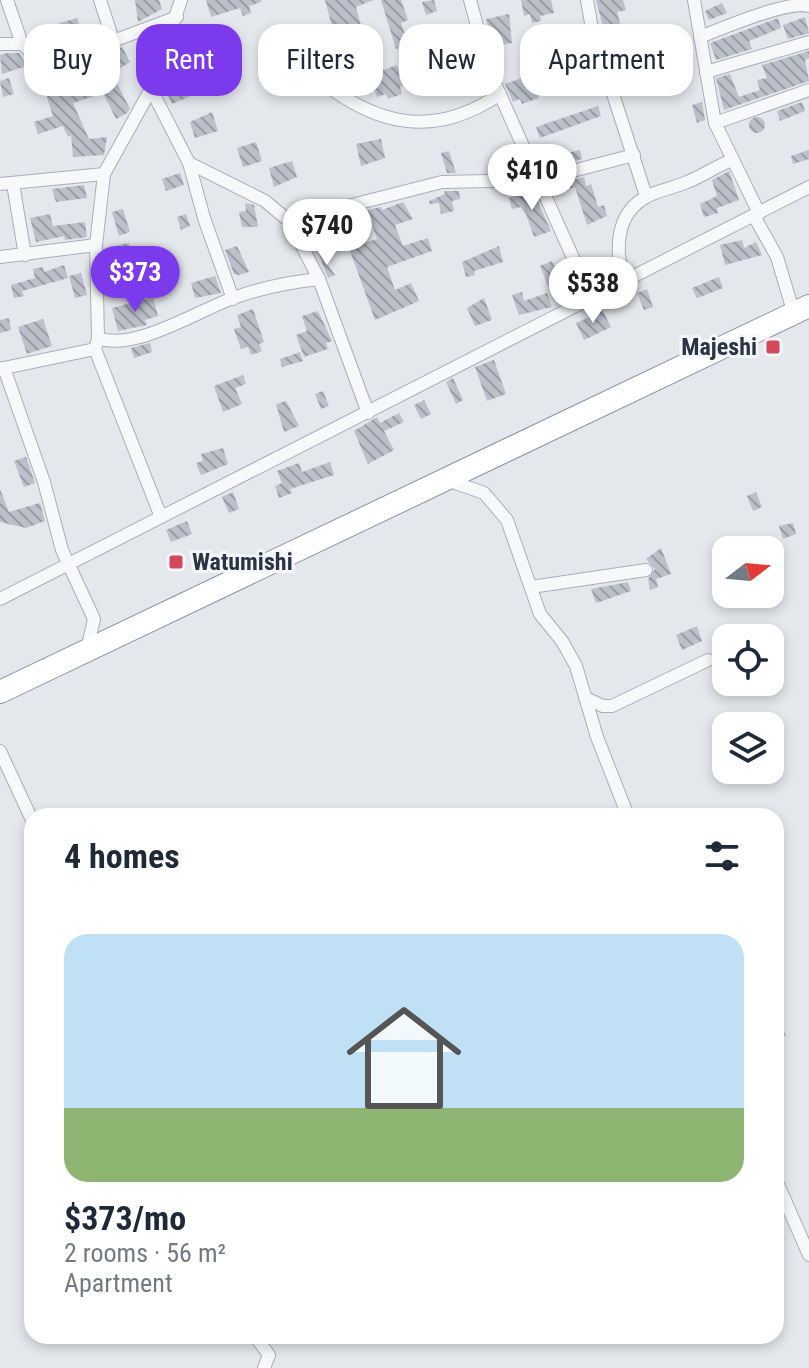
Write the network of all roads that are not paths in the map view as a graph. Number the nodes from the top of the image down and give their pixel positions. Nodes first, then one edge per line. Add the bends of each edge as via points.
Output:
1 (7, 0) edge
2 (100, 0) edge
3 (181, 0) edge
4 (470, 0) edge
5 (587, 0) edge
6 (694, 0) edge
7 (809, 6) edge
8 (177, 17) junction
9 (108, 24) edge
10 (174, 24) edge
11 (476, 24) edge
12 (700, 37) junction
13 (120, 41) edge
14 (809, 42) edge
15 (0, 44) edge
16 (22, 44) joint
17 (706, 72) junction
18 (809, 90) edge
19 (147, 96) edge
20 (155, 96) edge
21 (345, 96) edge
22 (497, 96) edge
23 (501, 96) edge
24 (715, 123) junction
25 (634, 155) junction
26 (732, 160) junction
27 (189, 163) junction
28 (104, 174) junction
29 (538, 180) junction
30 (6, 184) edge
31 (809, 187) edge
32 (646, 196) junction
33 (756, 214) junction
34 (289, 221) junction
35 (96, 245) junction
36 (25, 255) junction
37 (0, 257) edge
38 (319, 279) junction
39 (624, 280) junction
40 (591, 298) junction
41 (233, 299) junction
42 (801, 310) edge
43 (97, 343) junction
44 (2, 368) edge
45 (368, 413) junction
46 (447, 480) junction
47 (161, 517) junction
48 (69, 564) junction
49 (646, 570) dead end
50 (531, 587) junction
51 (0, 599) edge
52 (87, 650) junction
53 (708, 660) dead end
54 (0, 692) edge
55 (585, 698) junction
56 (0, 751) edge
57 (26, 808) edge
58 (625, 808) edge
59 (784, 1198) edge
60 (809, 1255) edge
61 (261, 1344) edge
62 (264, 1368) edge

1 - 16 street
2 - 9 street
3 - 8 street
4 - 11 street
5 - 25 street
6 - 12 street
7 - 12 street via 760,13
8 - 10 street
8 - 13 street
12 - 17 street
14 - 17 street
15 - 16 street
17 - 24 street
18 - 24 street
19 - 28 street
20 - 27 street
21 - 22 street via 394,121 427,124
23 - 29 street
24 - 26 street
25 - 29 street
25 - 32 street
26 - 32 street
26 - 33 street
27 - 34 street via 265,201
27 - 41 street
28 - 30 street
28 - 35 street
29 - 34 street via 442,182
29 - 40 street
30 - 36 street
31 - 33 street
32 - 39 street via 622,224 616,253
33 - 39 street
33 - 42 street
34 - 38 street
35 - 36 street
35 - 43 street
36 - 37 street
38 - 41 street
38 - 45 street
39 - 40 street
40 - 45 street
41 - 43 street via 176,324
42 - 46 highway
43 - 44 street
43 - 47 street
44 - 48 street
45 - 47 street
46 - 50 street via 484,493 499,507
46 - 52 highway
47 - 48 street
48 - 51 street
48 - 52 street via 94,619
49 - 50 street
50 - 55 street via 540,614 571,656
52 - 54 highway
53 - 55 street via 612,706
55 - 58 street
56 - 57 street
59 - 60 street
61 - 62 street via 269,1355

